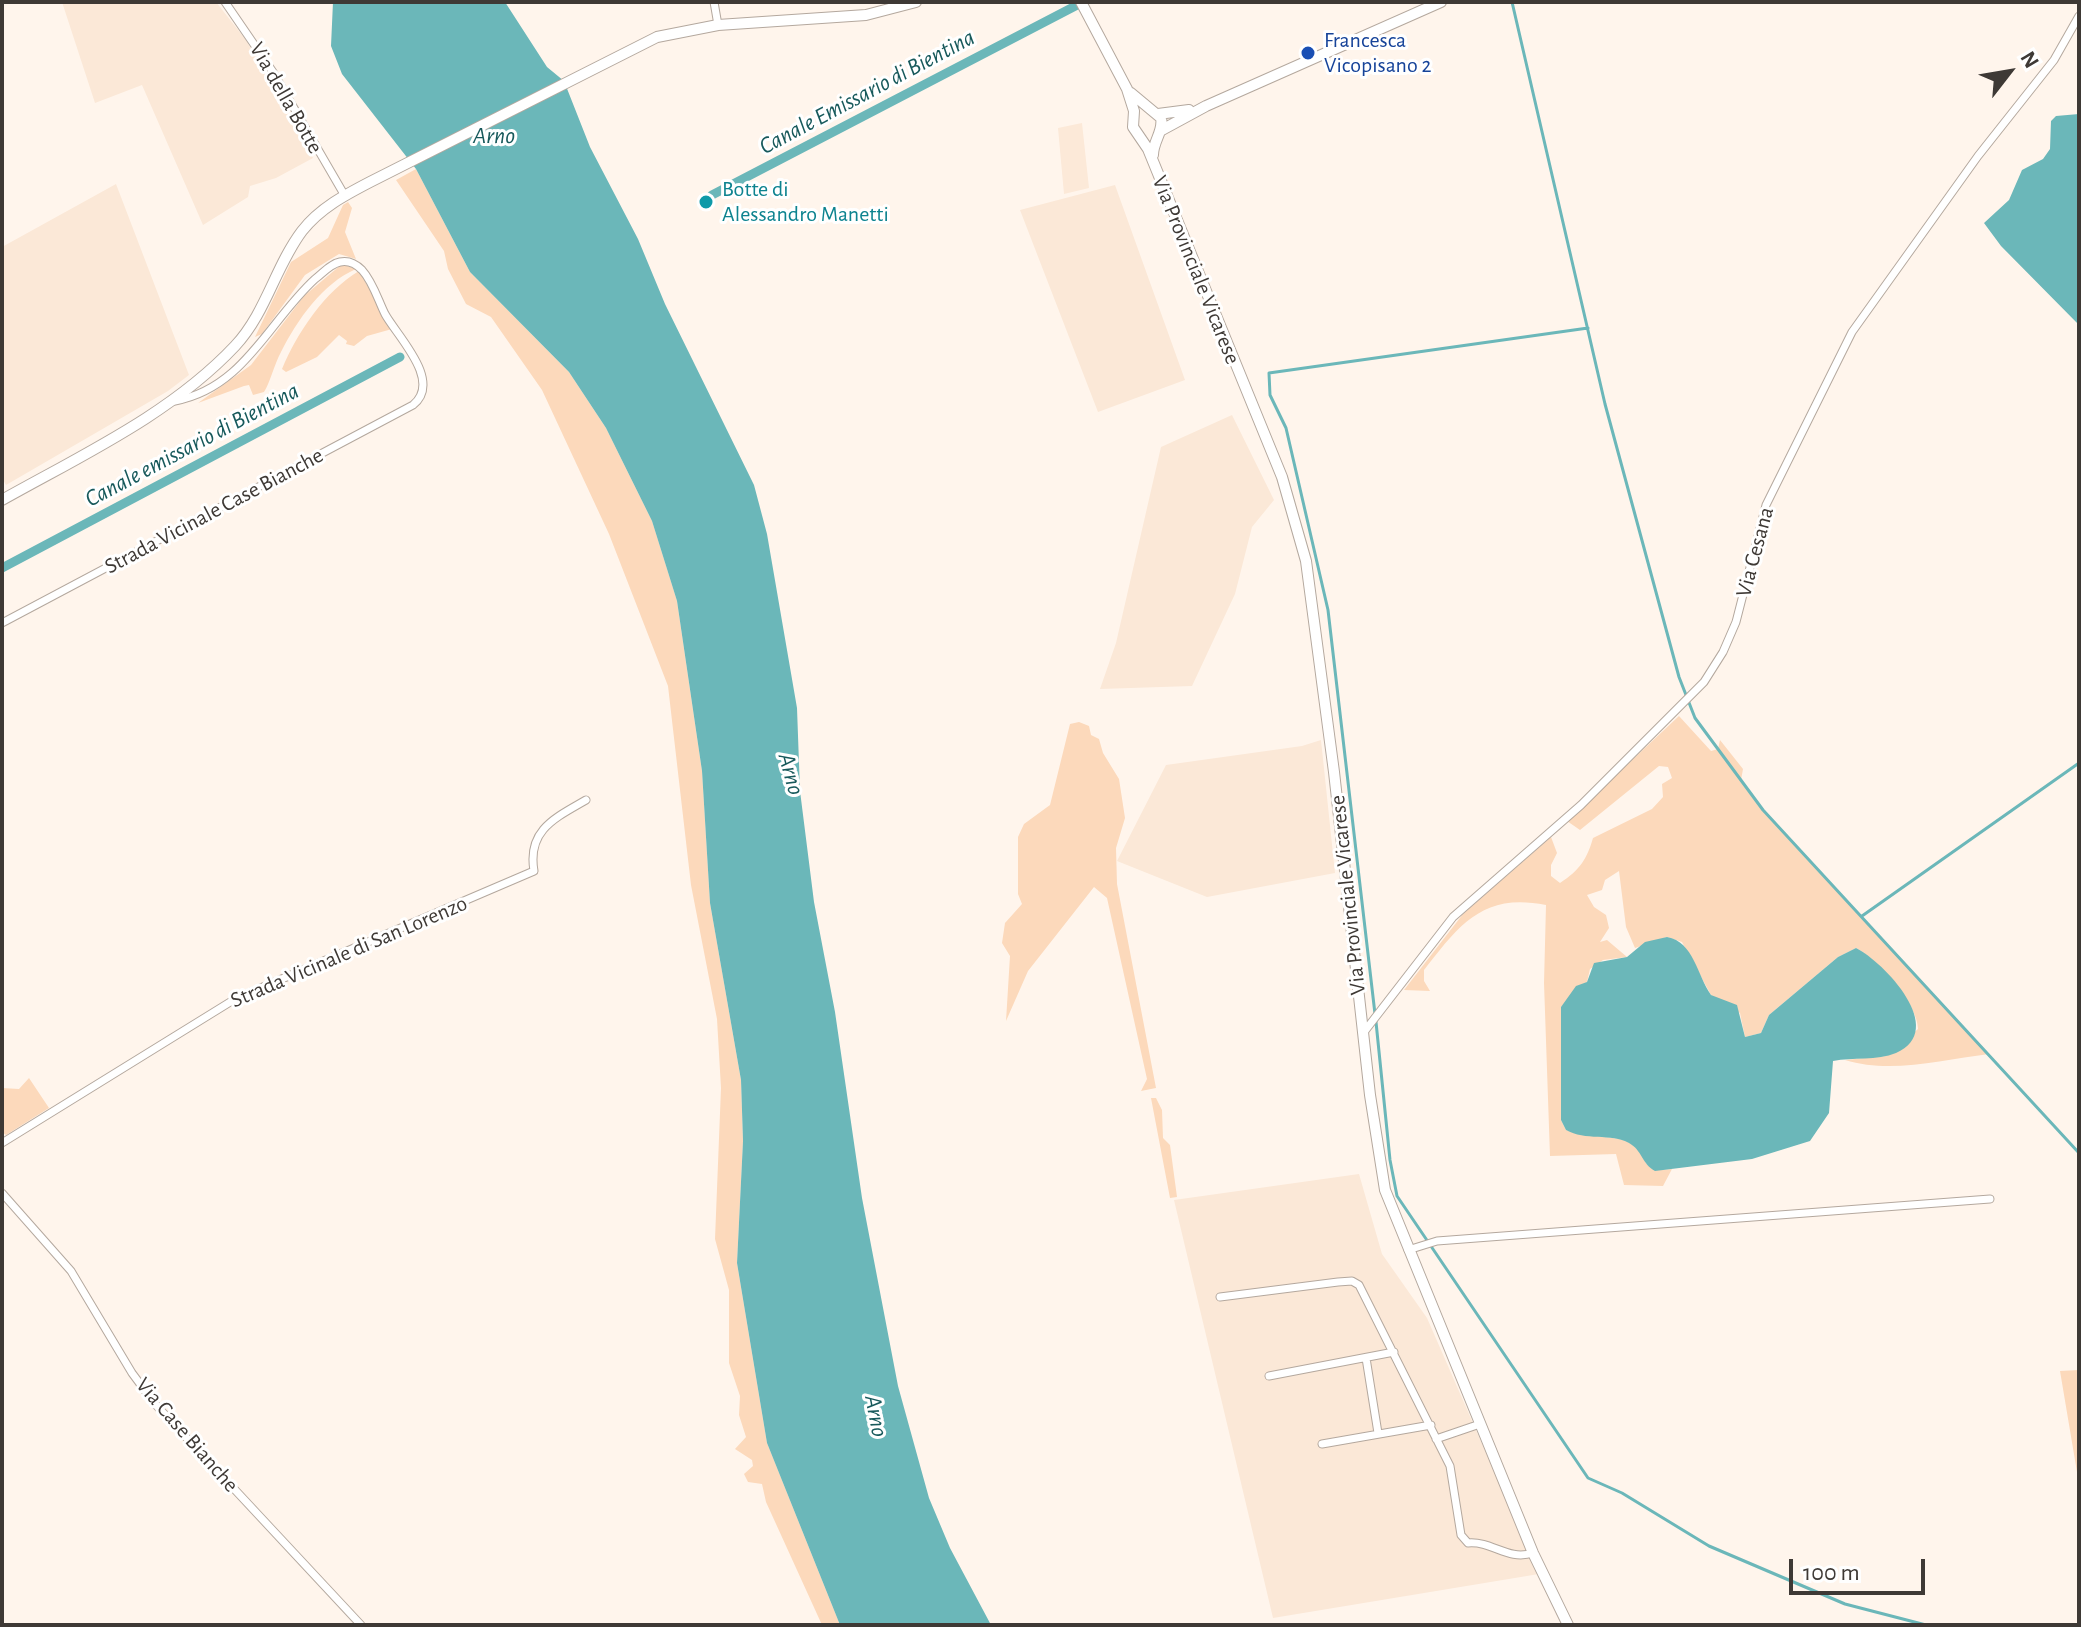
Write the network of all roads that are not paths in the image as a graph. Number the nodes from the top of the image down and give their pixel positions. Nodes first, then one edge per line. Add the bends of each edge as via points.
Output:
1 (225, 2) edge
2 (714, 2) edge
3 (916, 2) edge
4 (1081, 2) edge
5 (1441, 2) edge
6 (2079, 16) edge
7 (718, 25) junction
8 (1127, 89) junction
9 (1206, 106) junction
10 (1154, 112) junction
11 (1134, 118) junction
12 (1158, 134) junction
13 (1139, 136) junction
14 (1154, 166) junction
15 (345, 196) junction
16 (172, 401) junction
17 (2, 500) edge
18 (2, 623) edge
19 (586, 800) dead end
20 (1364, 1032) junction
21 (2, 1143) edge
22 (2, 1193) edge
23 (1990, 1199) dead end
24 (1408, 1250) junction
25 (1220, 1297) dead end
26 (1394, 1352) junction
27 (1366, 1358) junction
28 (1269, 1376) dead end
29 (1480, 1424) junction
30 (1431, 1425) junction
31 (1378, 1433) junction
32 (1436, 1439) junction
33 (1322, 1444) dead end
34 (1533, 1553) junction
35 (1567, 1622) edge
36 (361, 1625) edge

1 - 15 street, Via della Botte
2 - 7 street
3 - 7 main road via 866,15
4 - 8 main road, Via Provinciale Vicarese
5 - 9 main road
6 - 20 street, Via Cesana via 2054,60 1852,332 1766,505 1728,642 1687,701 1581,805 1453,917
7 - 15 main road via 657,37
8 - 10 main road, Via Provinciale Vicarese
8 - 11 main road, Via Provinciale Vicarese
9 - 10 main road
9 - 12 main road
10 - 11 main road via 1142,110
10 - 12 main road, Via Provinciale Vicarese via 1162,122
11 - 13 main road, Via Provinciale Vicarese
12 - 13 main road
12 - 14 main road, Via Provinciale Vicarese
13 - 14 main road, Via Provinciale Vicarese
14 - 20 main road, Via Provinciale Vicarese via 1299,530 1325,695
15 - 16 main road via 300,234 242,338
16 - 17 main road
16 - 18 street, Strada Vicinale Case Bianche via 203,394 236,371 293,300 329,267 345,261 365,273 420,372 421,394 413,405
19 - 21 street, Strada Vicinale di San Lorenzo via 539,831 532,850 534,871 235,999
20 - 24 main road, Via Provinciale Vicarese via 1385,1190
22 - 36 street, Via Case Bianche via 71,1271 155,1404
23 - 24 street via 1427,1243
24 - 29 main road, Via Provinciale Vicarese
25 - 26 street via 1352,1281 1364,1291
26 - 27 street
26 - 30 street
27 - 28 street
27 - 31 street
29 - 32 street
29 - 34 main road, Via Provinciale Vicarese
30 - 31 street
30 - 32 street
31 - 33 street
32 - 34 street via 1450,1466 1461,1535 1468,1543 1510,1556
34 - 35 main road, Via Provinciale Vicarese

